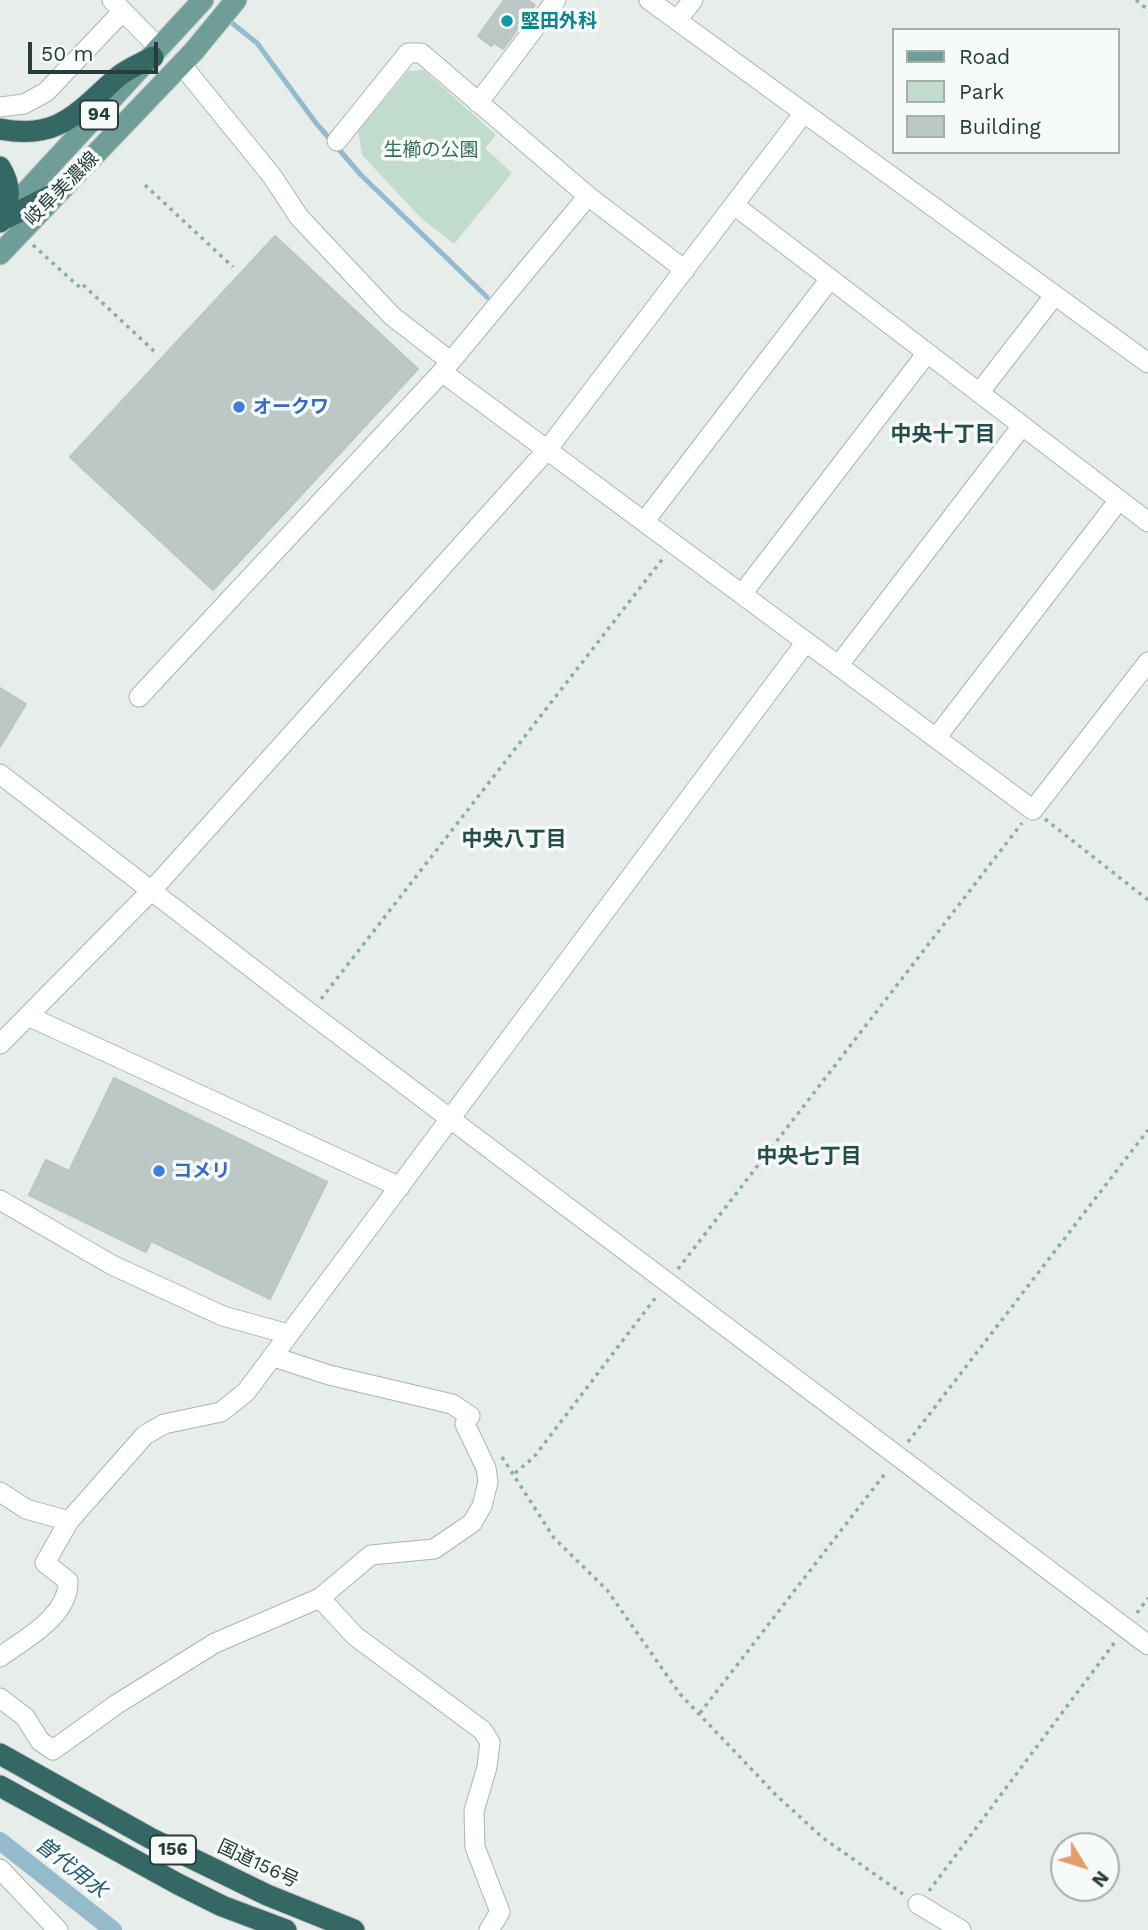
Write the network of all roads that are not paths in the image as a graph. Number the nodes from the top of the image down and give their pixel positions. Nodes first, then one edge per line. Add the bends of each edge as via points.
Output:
1 (556, 0) edge
2 (649, 0) edge
3 (693, 0) edge
4 (233, 3) edge
5 (200, 4) edge
6 (118, 6) edge
7 (677, 20) junction
8 (157, 53) junction
9 (181, 64) junction
10 (478, 103) junction
11 (0, 107) edge
12 (803, 114) junction
13 (0, 129) edge
14 (337, 141) dead end
15 (0, 167) edge
16 (58, 192) junction
17 (588, 196) junction
18 (734, 205) junction
19 (0, 221) edge
20 (0, 254) edge
21 (685, 270) junction
22 (830, 279) junction
23 (1054, 296) junction
24 (927, 353) junction
25 (1148, 363) edge
26 (446, 366) junction
27 (979, 393) junction
28 (1022, 426) junction
29 (547, 450) junction
30 (1119, 500) junction
31 (644, 522) junction
32 (1148, 522) edge
33 (742, 594) junction
34 (806, 642) junction
35 (1148, 662) edge
36 (838, 666) junction
37 (139, 696) dead end
38 (936, 738) junction
39 (0, 774) edge
40 (152, 890) junction
41 (28, 1016) junction
42 (0, 1045) edge
43 (453, 1117) junction
44 (400, 1187) junction
45 (0, 1200) edge
46 (288, 1334) junction
47 (274, 1357) junction
48 (0, 1492) edge
49 (69, 1521) junction
50 (320, 1598) junction
51 (1148, 1645) edge
52 (0, 1657) edge
53 (0, 1698) edge
54 (0, 1754) edge
55 (0, 1786) edge
56 (0, 1869) edge
57 (918, 1904) road end
58 (58, 1930) edge
59 (286, 1930) edge
60 (354, 1930) edge
61 (489, 1930) edge
62 (961, 1930) edge

1 - 10 street
2 - 7 street
3 - 7 street
4 - 9 main road, 岐阜美濃線 / 94
5 - 8 main road, 岐阜美濃線 / 94
6 - 8 street
6 - 11 street via 46,92 24,104
7 - 12 street
8 - 13 highway via 121,75 68,121 23,134
8 - 19 main road, 岐阜美濃線 / 94
9 - 16 main road, 岐阜美濃線 / 94
9 - 26 street via 272,176 299,217
10 - 14 street via 421,53 408,53
10 - 17 street
12 - 18 street
12 - 23 street
15 - 19 highway via 10,190 9,206
16 - 19 highway
16 - 20 main road, 岐阜美濃線 / 94
17 - 21 street
17 - 26 street
18 - 21 street
18 - 22 street
21 - 29 street
22 - 24 street
22 - 31 street
23 - 25 street
23 - 27 street
24 - 27 street
24 - 33 street
26 - 29 street
26 - 37 street
27 - 28 street
28 - 30 street
28 - 36 street
29 - 31 street
29 - 40 street
30 - 32 street
30 - 38 street
31 - 33 street
33 - 34 street
34 - 36 street
34 - 43 street
35 - 38 street via 1033,810
36 - 38 street
39 - 40 street
40 - 41 street
40 - 43 street
41 - 42 street
41 - 44 street
43 - 44 street
43 - 51 street
44 - 46 street
45 - 46 street via 112,1265 223,1316
46 - 47 street
47 - 49 street via 246,1392 221,1412 164,1424 145,1435
47 - 50 street via 452,1404 471,1416 465,1424 467,1435 486,1468 482,1506 472,1522 434,1549 371,1555
48 - 49 street via 26,1509
49 - 52 street via 45,1563 68,1581 68,1594 49,1620
50 - 53 street via 215,1643 53,1750 40,1741 25,1717
50 - 61 street via 355,1636 482,1730 490,1742 474,1811 475,1847 500,1912
54 - 60 highway, 国道156号 / 156 via 150,1838 267,1895
55 - 59 highway, 156 via 211,1901
56 - 58 street
57 - 62 street

